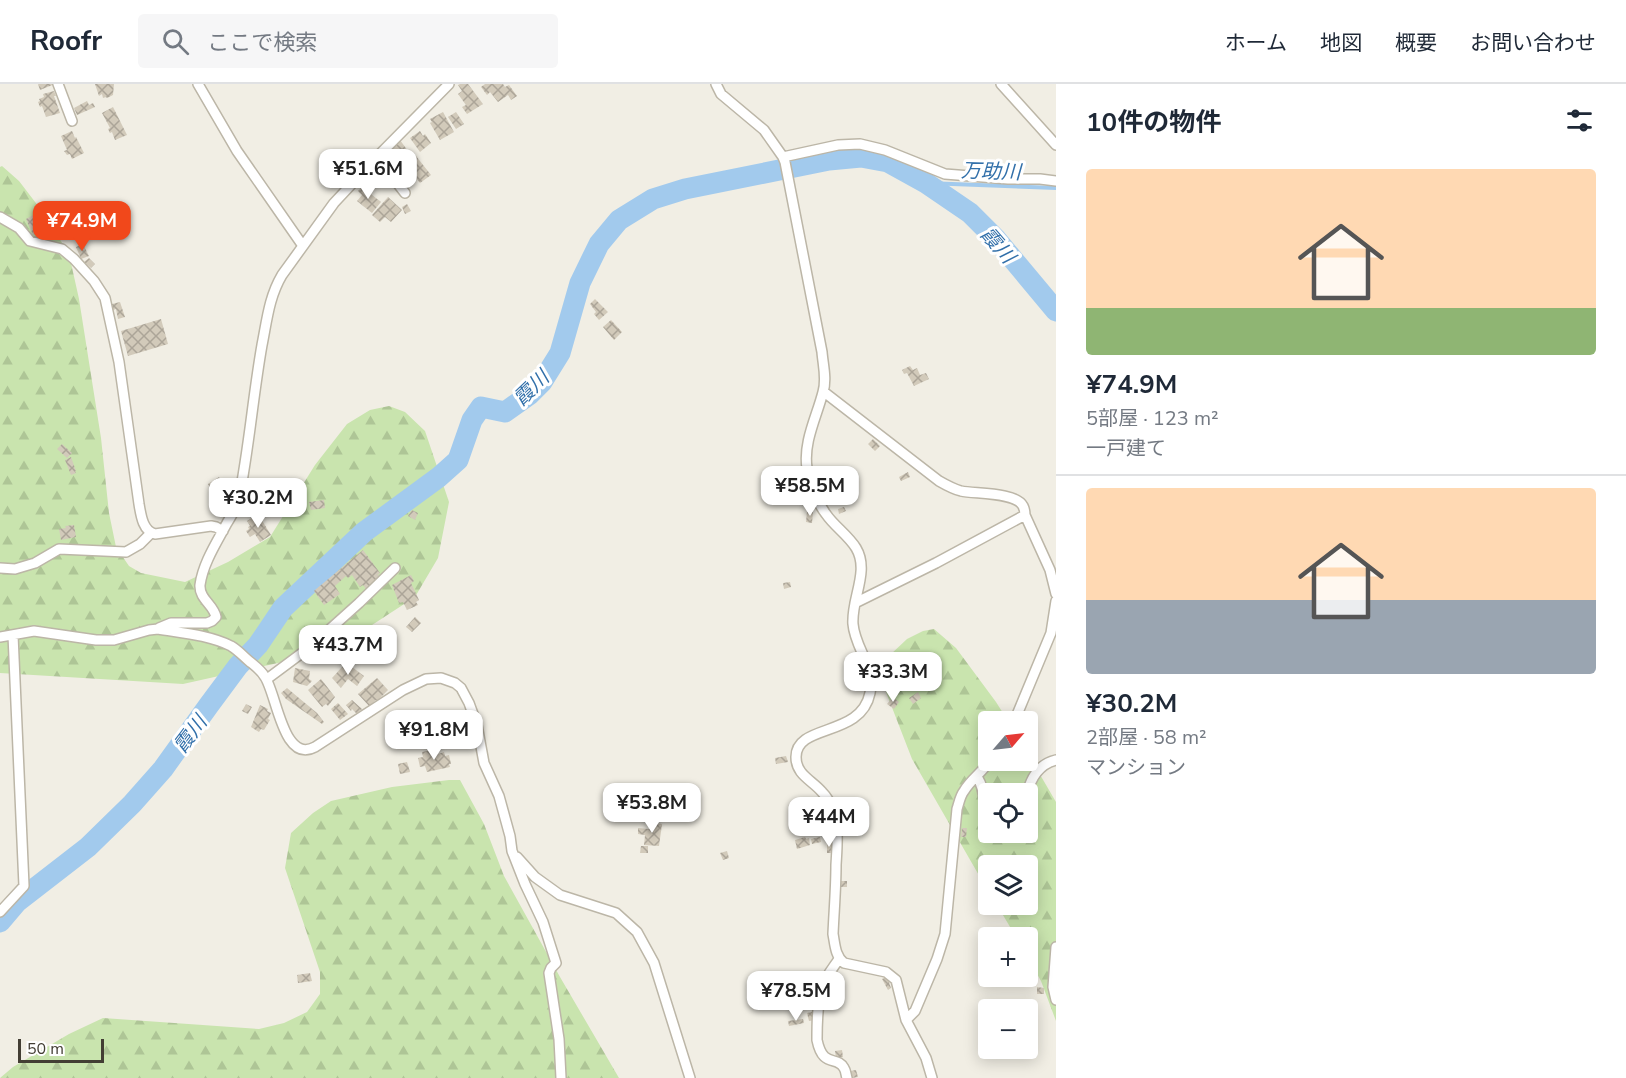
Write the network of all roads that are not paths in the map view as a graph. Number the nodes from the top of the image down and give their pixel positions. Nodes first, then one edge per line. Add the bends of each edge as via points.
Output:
1 (58, 84) edge
2 (198, 84) edge
3 (449, 84) edge
4 (716, 84) edge
5 (1001, 84) edge
6 (72, 121) dead end
7 (1056, 145) edge
8 (377, 157) junction
9 (784, 160) junction
10 (1056, 181) edge
11 (405, 193) dead end
12 (0, 217) edge
13 (303, 246) junction
14 (824, 392) junction
15 (1025, 515) junction
16 (223, 531) junction
17 (150, 533) junction
18 (0, 568) edge
19 (395, 568) dead end
20 (1056, 594) edge
21 (1056, 601) edge
22 (855, 603) junction
23 (158, 628) junction
24 (13, 635) junction
25 (0, 637) edge
26 (267, 679) junction
27 (1019, 711) edge
28 (1056, 760) edge
29 (981, 771) edge
30 (976, 777) junction
31 (980, 783) edge
32 (1031, 783) edge
33 (512, 851) junction
34 (0, 912) edge
35 (1056, 947) edge
36 (839, 959) junction
37 (1056, 1000) edge
38 (906, 1020) junction
39 (561, 1078) edge
40 (690, 1078) edge
41 (847, 1078) edge
42 (932, 1078) edge

1 - 6 street
2 - 13 street via 237,151
3 - 8 street
4 - 9 street via 721,94 764,130
5 - 7 street
8 - 11 street
8 - 13 street via 334,202
9 - 10 street via 838,145 860,144 945,174
9 - 14 street via 822,352
12 - 17 street via 20,228 30,241 62,249 105,298 119,362 138,504
13 - 16 street via 270,298 238,502
14 - 15 street via 939,481 958,490 1013,498 1024,507
14 - 22 street via 807,450 808,469 822,508 860,557
15 - 20 street via 1050,570
15 - 22 street
16 - 17 street via 211,526
16 - 23 street via 200,586 201,594 215,613 214,619
17 - 18 street via 126,552 59,549 35,563 15,569
19 - 26 street via 310,647
21 - 27 street via 1051,633
22 - 36 street via 853,622 872,676 870,694 862,711 845,724 807,738 796,753 799,770 830,802 837,826 833,934
23 - 24 street via 114,640 34,632
23 - 26 street via 233,647
24 - 25 street
24 - 34 street via 24,886
26 - 33 street via 285,732 293,745 303,750 323,742 426,679 441,678 455,683 465,694 477,725 484,763 499,796
28 - 32 street via 1039,768
29 - 30 street
30 - 31 street
30 - 38 street via 964,790 957,809 943,943 915,1011
33 - 39 street via 556,963 549,973
33 - 40 street via 535,878 560,895 616,914 637,932 654,963
35 - 37 street
36 - 38 street via 892,975
36 - 41 street via 822,988 817,1041 824,1057 842,1065
38 - 42 street

